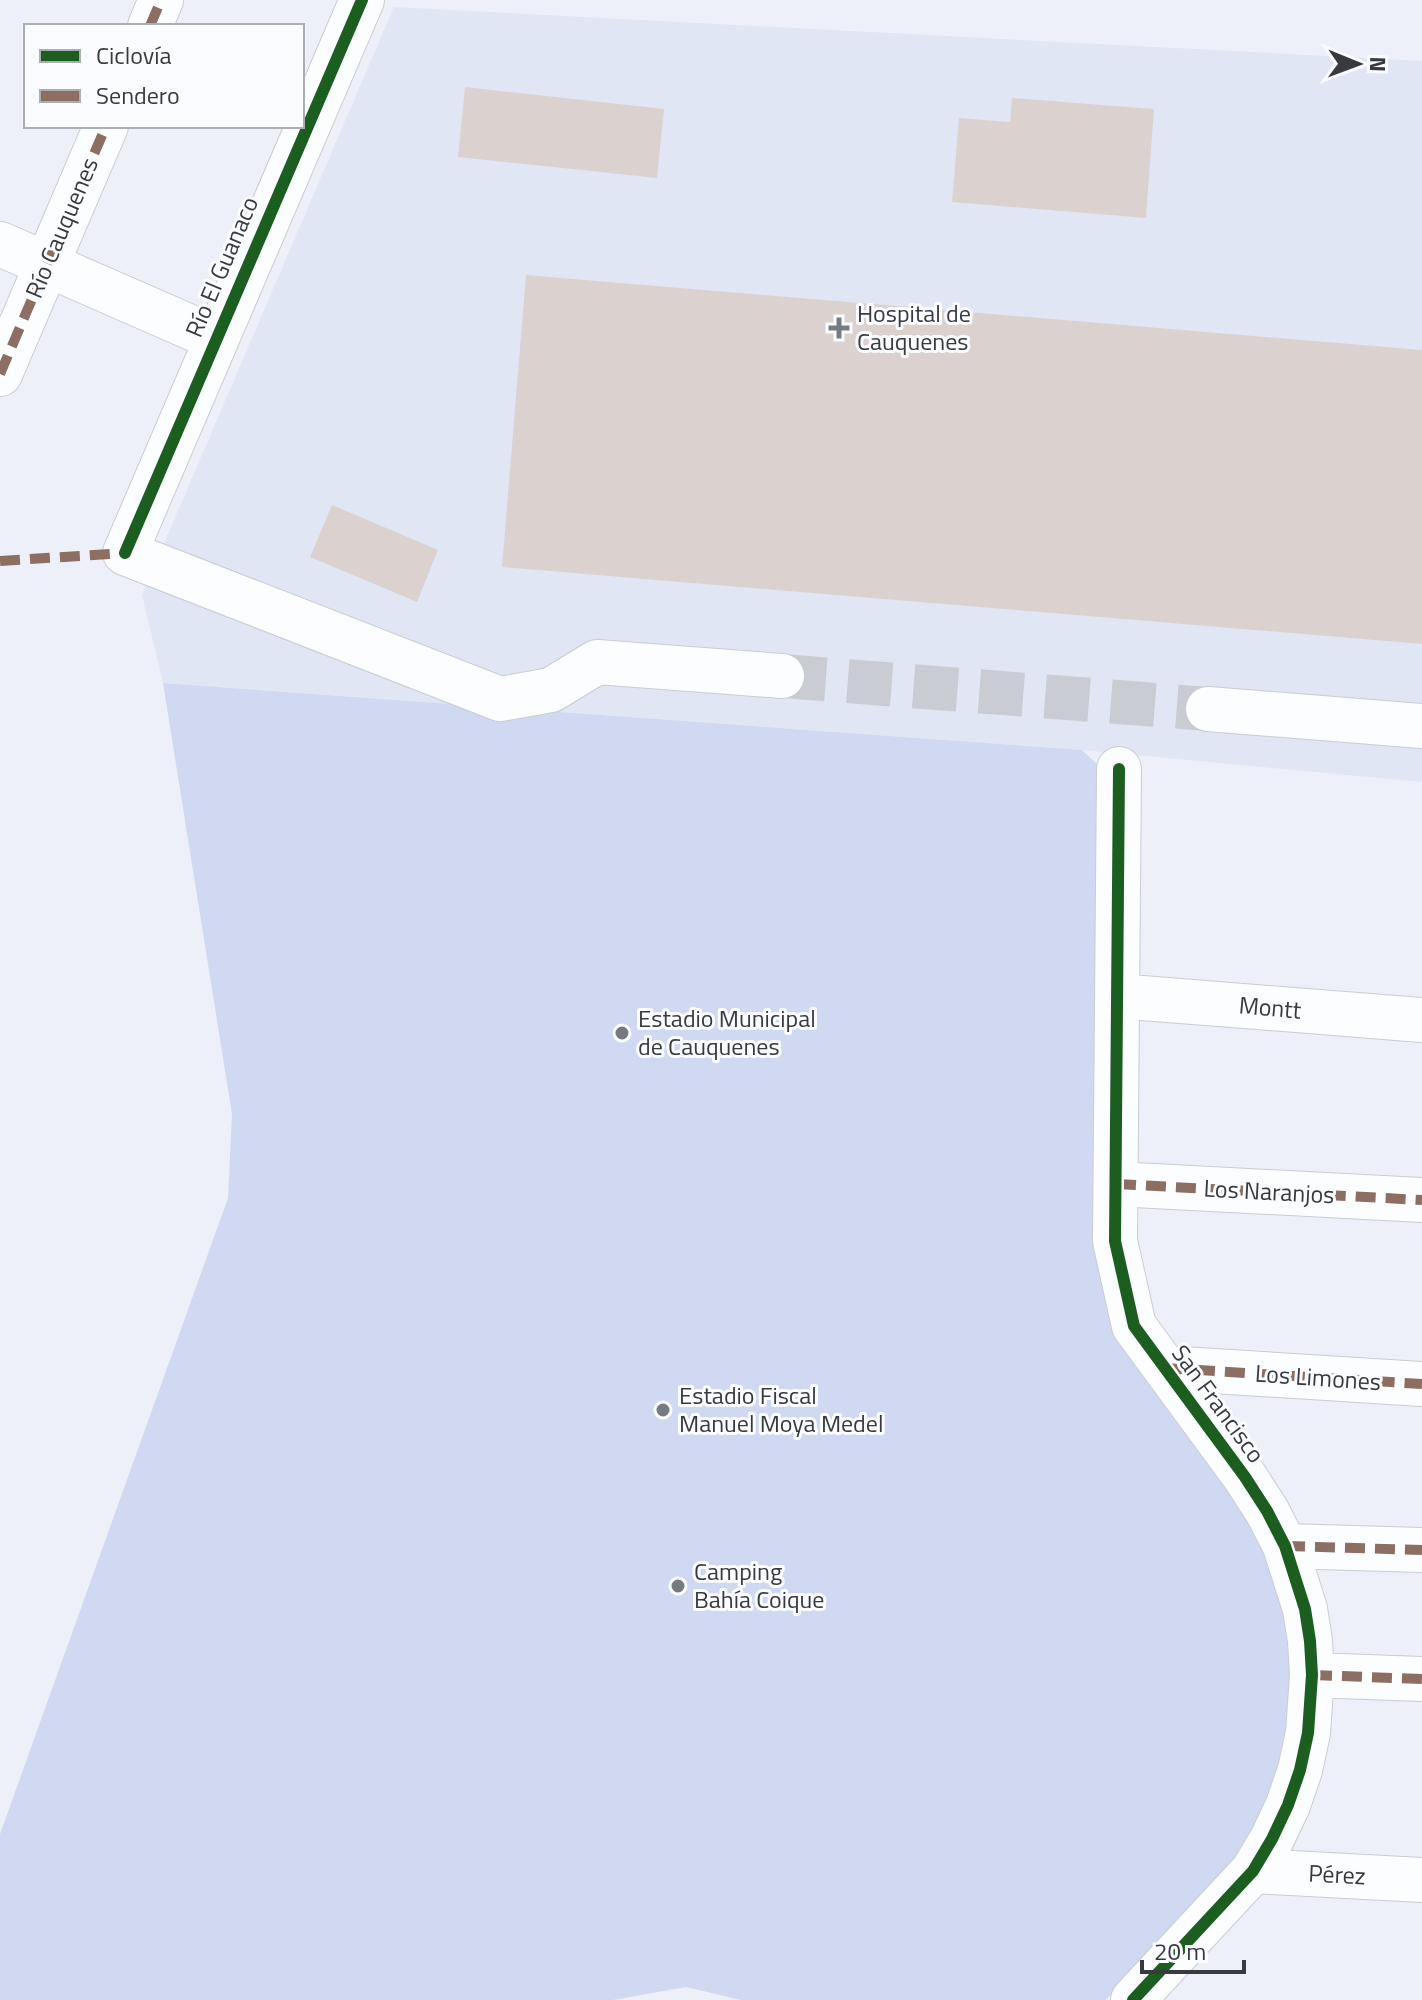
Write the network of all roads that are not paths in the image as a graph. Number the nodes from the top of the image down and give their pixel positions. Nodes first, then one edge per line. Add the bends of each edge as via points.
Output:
1 (161, 0) edge
2 (362, 0) edge
3 (151, 24) edge
4 (105, 128) edge
5 (0, 244) edge
6 (45, 263) junction
7 (215, 338) junction
8 (0, 374) edge
9 (782, 676) tunnel mouth
10 (1208, 709) tunnel mouth
11 (1422, 726) edge
12 (1119, 769) dead end
13 (1117, 996) junction
14 (1422, 1020) edge
15 (1116, 1184) junction
16 (1422, 1200) edge
17 (1165, 1368) junction
18 (1422, 1384) edge
19 (1285, 1546) junction
20 (1422, 1550) edge
21 (1312, 1675) junction
22 (1422, 1679) edge
23 (1253, 1871) junction
24 (1422, 1880) edge
25 (1133, 2000) edge

1 - 3 street
2 - 7 street, Río El Guanaco
4 - 6 street, Río Cauquenes
5 - 6 street
6 - 7 street
6 - 8 street, Río Cauquenes
7 - 9 street, Río El Guanaco via 125,553 500,699 551,690 597,662
10 - 11 street
12 - 13 street, San Francisco
13 - 14 street, Montt
13 - 15 street, San Francisco
15 - 16 street, Los Naranjos
15 - 17 street, San Francisco via 1115,1241 1134,1326
17 - 18 street, Los Limones
17 - 19 street, San Francisco via 1252,1488
19 - 20 street
19 - 21 street, San Francisco via 1305,1609
21 - 22 street
21 - 23 street, San Francisco via 1300,1770
23 - 24 street, Pérez
23 - 25 street, San Francisco

